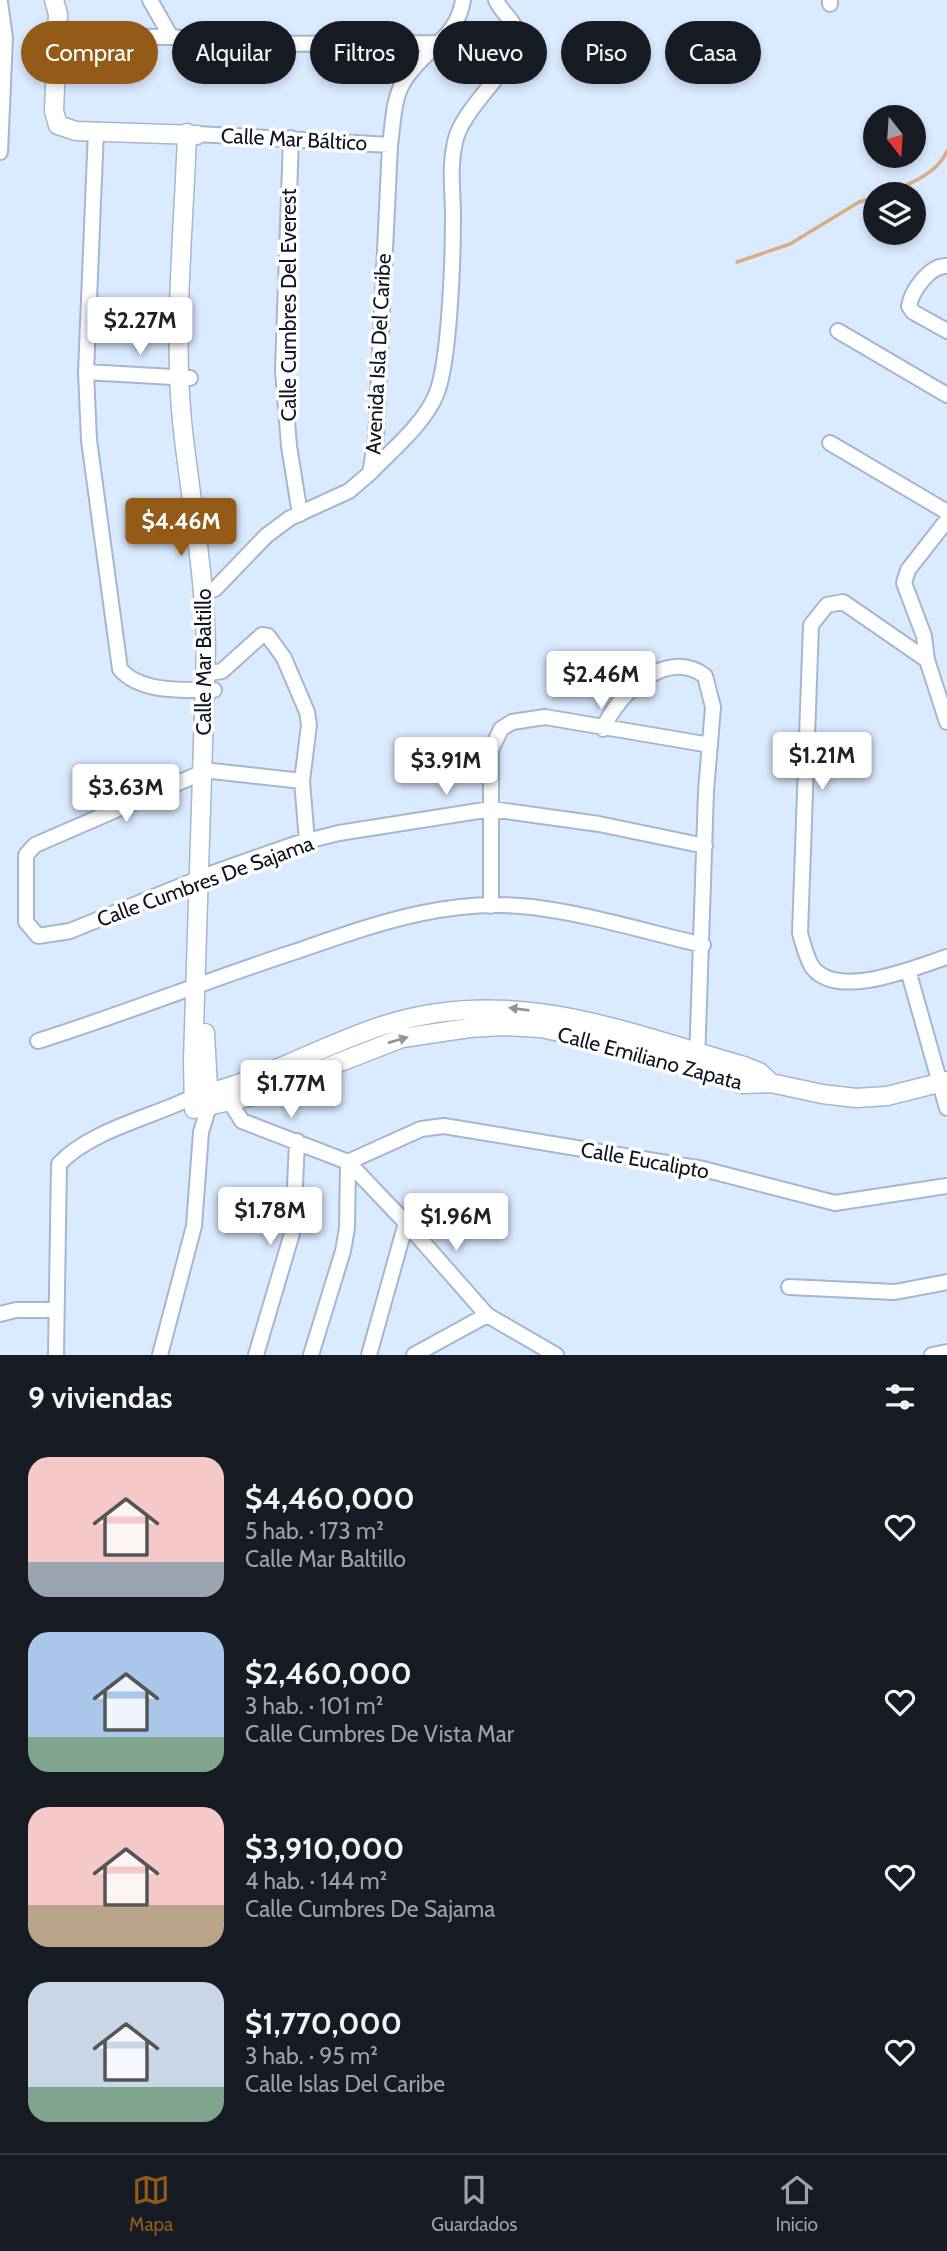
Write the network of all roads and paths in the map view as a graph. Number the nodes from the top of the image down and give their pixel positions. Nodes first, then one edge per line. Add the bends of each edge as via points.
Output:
1 (150, 0) edge
2 (463, 0) edge
3 (496, 0) edge
4 (0, 2) edge
5 (456, 21) edge
6 (158, 37) edge
7 (171, 37) junction
8 (433, 43) edge
9 (433, 49) edge
10 (56, 84) edge
11 (96, 130) junction
12 (192, 133) junction
13 (290, 138) junction
14 (390, 145) junction
15 (0, 152) edge
16 (947, 265) edge
17 (838, 331) dead end
18 (947, 331) edge
19 (86, 372) junction
20 (185, 377) junction
21 (947, 395) edge
22 (830, 443) dead end
23 (370, 473) junction
24 (947, 512) edge
25 (300, 514) junction
26 (947, 520) edge
27 (210, 591) junction
28 (927, 660) junction
29 (210, 682) junction
30 (947, 722) edge
31 (603, 729) junction
32 (709, 745) junction
33 (207, 772) junction
34 (302, 781) junction
35 (491, 808) junction
36 (307, 841) junction
37 (705, 845) junction
38 (204, 877) junction
39 (491, 906) junction
40 (703, 945) junction
41 (947, 957) edge
42 (908, 970) junction
43 (200, 983) junction
44 (38, 1041) dead end
45 (698, 1061) junction
46 (943, 1083) edge
47 (209, 1099) junction
48 (947, 1108) edge
49 (297, 1141) junction
50 (348, 1162) junction
51 (947, 1186) edge
52 (407, 1223) junction
53 (947, 1282) edge
54 (789, 1286) dead end
55 (56, 1310) junction
56 (0, 1314) edge
57 (487, 1315) junction
58 (947, 1352) edge
59 (55, 1355) edge
60 (160, 1355) edge
61 (256, 1355) edge
62 (311, 1355) edge
63 (369, 1355) edge
64 (414, 1355) edge
65 (555, 1355) edge
66 (932, 1355) edge

1 - 7 street
2 - 5 street, Avenida Isla Del Caribe
3 - 23 street via 512,18 518,38 513,57 470,108 456,138 450,169 453,216 444,351 436,395 412,430
4 - 15 street via 5,38
6 - 7 street
7 - 8 street via 250,44
9 - 14 street, Avenida Isla Del Caribe via 401,84
10 - 11 main road via 55,119 63,129
11 - 12 main road
11 - 19 street
12 - 13 street, Calle Mar Báltico
12 - 20 main road, Calle Mar Baltillo
13 - 14 street, Calle Mar Báltico
13 - 25 street, Calle Cumbres Del Everest via 283,370
14 - 23 street, Avenida Isla Del Caribe via 376,439
16 - 18 street via 933,270 909,306
17 - 21 street
19 - 20 street
19 - 29 street via 89,440 120,669 140,685
20 - 27 main road, Calle Mar Baltillo via 182,421
22 - 24 street
23 - 25 street, Avenida Isla Del Caribe via 349,491
25 - 27 street, Avenida Isla Del Caribe via 266,536
26 - 28 street via 908,570 904,583 924,636
27 - 29 main road, Calle Mar Baltillo
28 - 30 street
28 - 42 street via 844,602 827,605 811,625 800,933 813,968 827,979 866,982
29 - 33 main road, Calle Mar Baltillo
29 - 34 street via 257,637 268,636 284,658 307,712
31 - 32 street
31 - 32 street via 609,715 653,674 670,666 685,666 705,676 710,686
31 - 35 street via 545,718 512,722 501,729 491,750
32 - 37 street
33 - 34 street
33 - 38 main road, Calle Mar Baltillo
33 - 38 street, Calle Cumbres De Sajama via 29,849 26,922 37,936 70,931
34 - 36 street
35 - 36 street, Calle Cumbres De Sajama
35 - 37 street, Calle Cumbres De Sajama
35 - 39 street
36 - 38 street, Calle Cumbres De Sajama
37 - 40 street
38 - 43 main road, Calle Mar Baltillo
39 - 40 street via 532,907
39 - 43 street via 397,916
40 - 45 street
41 - 42 street
42 - 46 street
43 - 44 street
43 - 47 main road, Calle Mar Baltillo
45 - 46 main road, Calle Emiliano Zapata via 742,1084 771,1083 856,1098
45 - 47 main road, Calle Emiliano Zapata via 541,1028 469,1028 402,1038 285,1085
46 - 48 street
47 - 49 street via 242,1121
47 - 55 street via 173,1106 89,1142 59,1164
47 - 60 street via 201,1132 194,1226
49 - 50 street
49 - 61 street via 293,1230
50 - 51 street, Calle Eucalipto via 421,1129 444,1126 703,1169 835,1203
50 - 52 street
50 - 62 street via 343,1251
52 - 57 street
52 - 63 street
53 - 54 street via 895,1292
55 - 56 street
55 - 59 street
57 - 64 street
57 - 65 street
58 - 66 street

